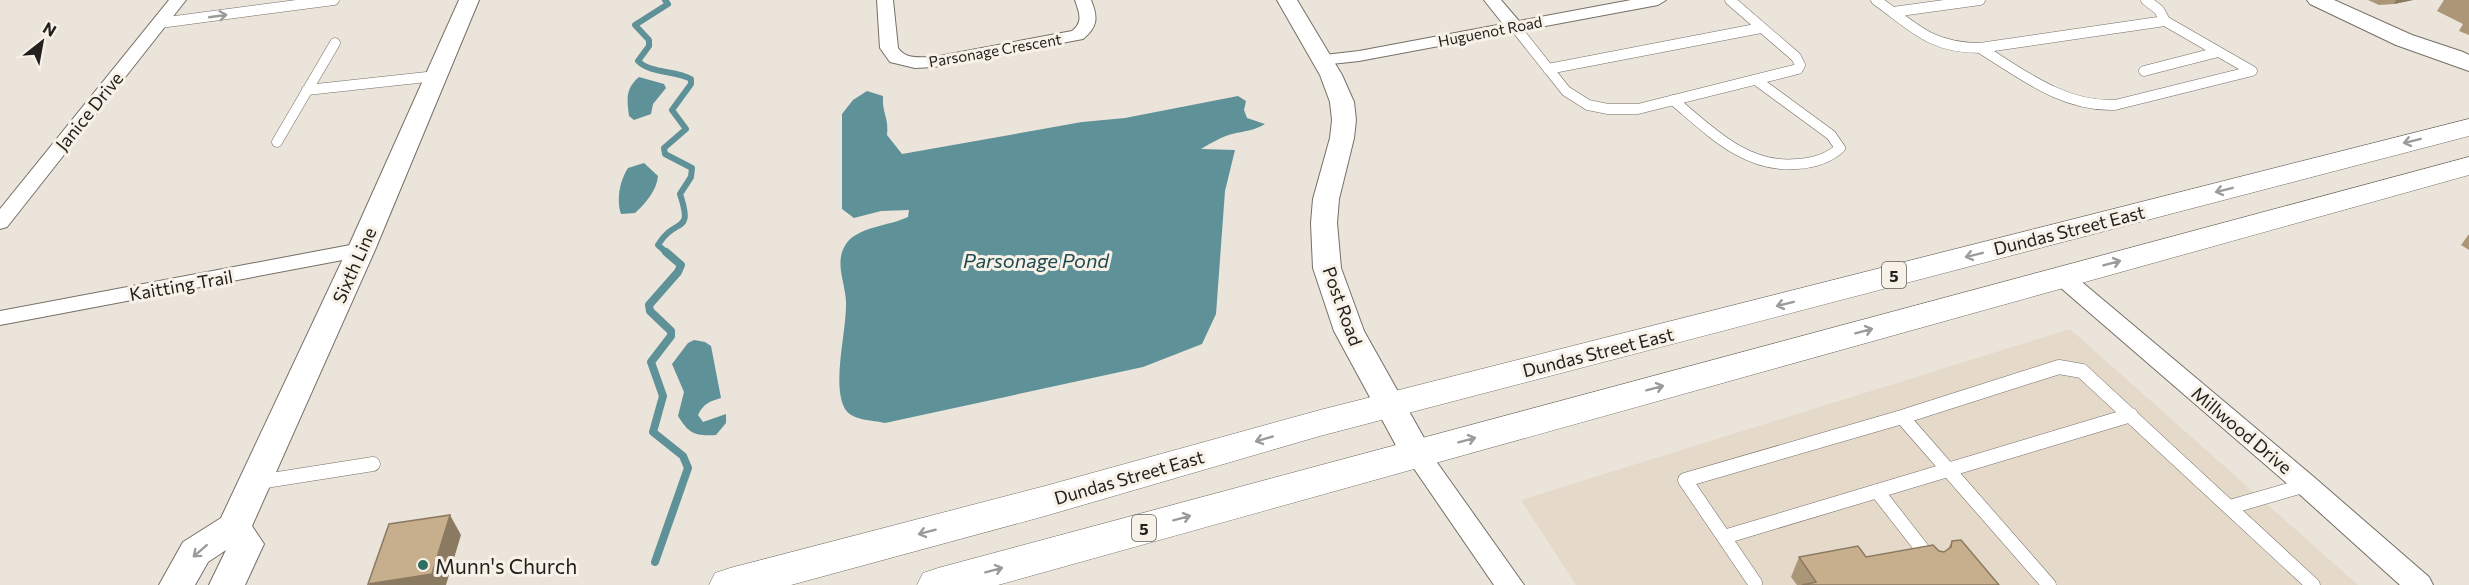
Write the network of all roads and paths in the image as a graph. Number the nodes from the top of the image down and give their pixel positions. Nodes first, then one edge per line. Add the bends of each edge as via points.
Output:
1 (178, 0) edge
2 (334, 0) edge
3 (469, 0) edge
4 (885, 0) edge
5 (1083, 0) edge
6 (1287, 0) edge
7 (1492, 0) edge
8 (1658, 0) edge
9 (1730, 0) edge
10 (1876, 0) edge
11 (1980, 0) edge
12 (2146, 0) edge
13 (2317, 0) edge
14 (1893, 12) junction
15 (2165, 21) junction
16 (160, 23) junction
17 (1515, 27) junction
18 (1761, 28) junction
19 (2404, 40) junction
20 (335, 43) dead end
21 (1980, 48) junction
22 (2218, 51) junction
23 (1322, 60) junction
24 (2469, 64) edge
25 (1548, 69) junction
26 (2144, 71) dead end
27 (436, 76) junction
28 (1756, 80) junction
29 (2469, 84) edge
30 (307, 90) junction
31 (1673, 100) junction
32 (2469, 127) edge
33 (277, 142) dead end
34 (2469, 166) edge
35 (0, 223) edge
36 (361, 250) junction
37 (2062, 277) junction
38 (0, 318) edge
39 (1392, 405) junction
40 (2131, 415) junction
41 (1902, 417) junction
42 (1417, 454) junction
43 (373, 464) dead end
44 (1949, 468) junction
45 (254, 483) junction
46 (2306, 485) junction
47 (1877, 491) junction
48 (2230, 507) junction
49 (234, 527) junction
50 (1724, 537) junction
51 (1933, 563) edge
52 (1755, 583) dead end
53 (177, 585) edge
54 (227, 585) edge
55 (730, 585) edge
56 (938, 585) edge
57 (1510, 585) edge
58 (2049, 585) edge
59 (2313, 585) edge
60 (2419, 585) edge

1 - 16 street, Janice Drive
16 -> 2 lane
3 - 27 street, Sixth Line
4 - 5 street, Parsonage Crescent via 889,48 896,57 915,63 1077,35 1089,23
6 - 23 street, Post Road
7 - 17 street
8 - 17 street, Huguenot Road
9 - 18 lane
10 - 14 lane
11 - 14 lane
12 - 15 lane
13 - 19 street
14 - 21 lane via 1945,46
15 - 21 lane
15 - 22 lane
16 - 35 street, Janice Drive
17 - 23 street, Huguenot Road
17 - 25 lane
18 - 25 lane
18 - 28 lane via 1796,57 1800,65 1792,71
19 - 24 street
19 - 29 street via 2429,62
20 - 30 lane
21 - 22 lane via 2059,96 2094,106 2115,105 2252,71
22 - 26 lane
23 - 39 street, Post Road via 1340,94 1344,120 1326,199 1327,268 1349,331
25 - 31 lane via 1572,96 1598,107 1629,110
27 - 30 lane
27 - 36 street, Sixth Line
28 - 31 lane
28 - 31 lane via 1831,135 1840,148 1829,159 1793,166 1769,165 1745,157
30 - 33 lane
32 -> 39 main road, Dundas Street East / 5
37 -> 34 main road, 5
36 - 38 street, Kaitting Trail
36 - 45 street, Sixth Line
42 -> 37 main road, 5
37 - 46 street, Millwood Drive
39 - 42 street, Post Road
39 -> 55 main road, Dundas Street East / 5
40 - 41 lane via 2082,371 2059,367
40 - 44 lane
40 - 48 lane
41 - 44 lane
41 - 50 lane via 1685,480
56 -> 42 main road, 5
42 - 57 street, Post Road
43 - 45 lane
44 - 47 lane
44 - 58 lane
45 - 49 street, Sixth Line
46 - 48 lane
46 - 60 street, Millwood Drive
47 - 50 lane
47 - 51 lane
48 - 59 lane
49 -> 53 street via 195,552
49 - 54 street via 246,544
50 - 52 lane

